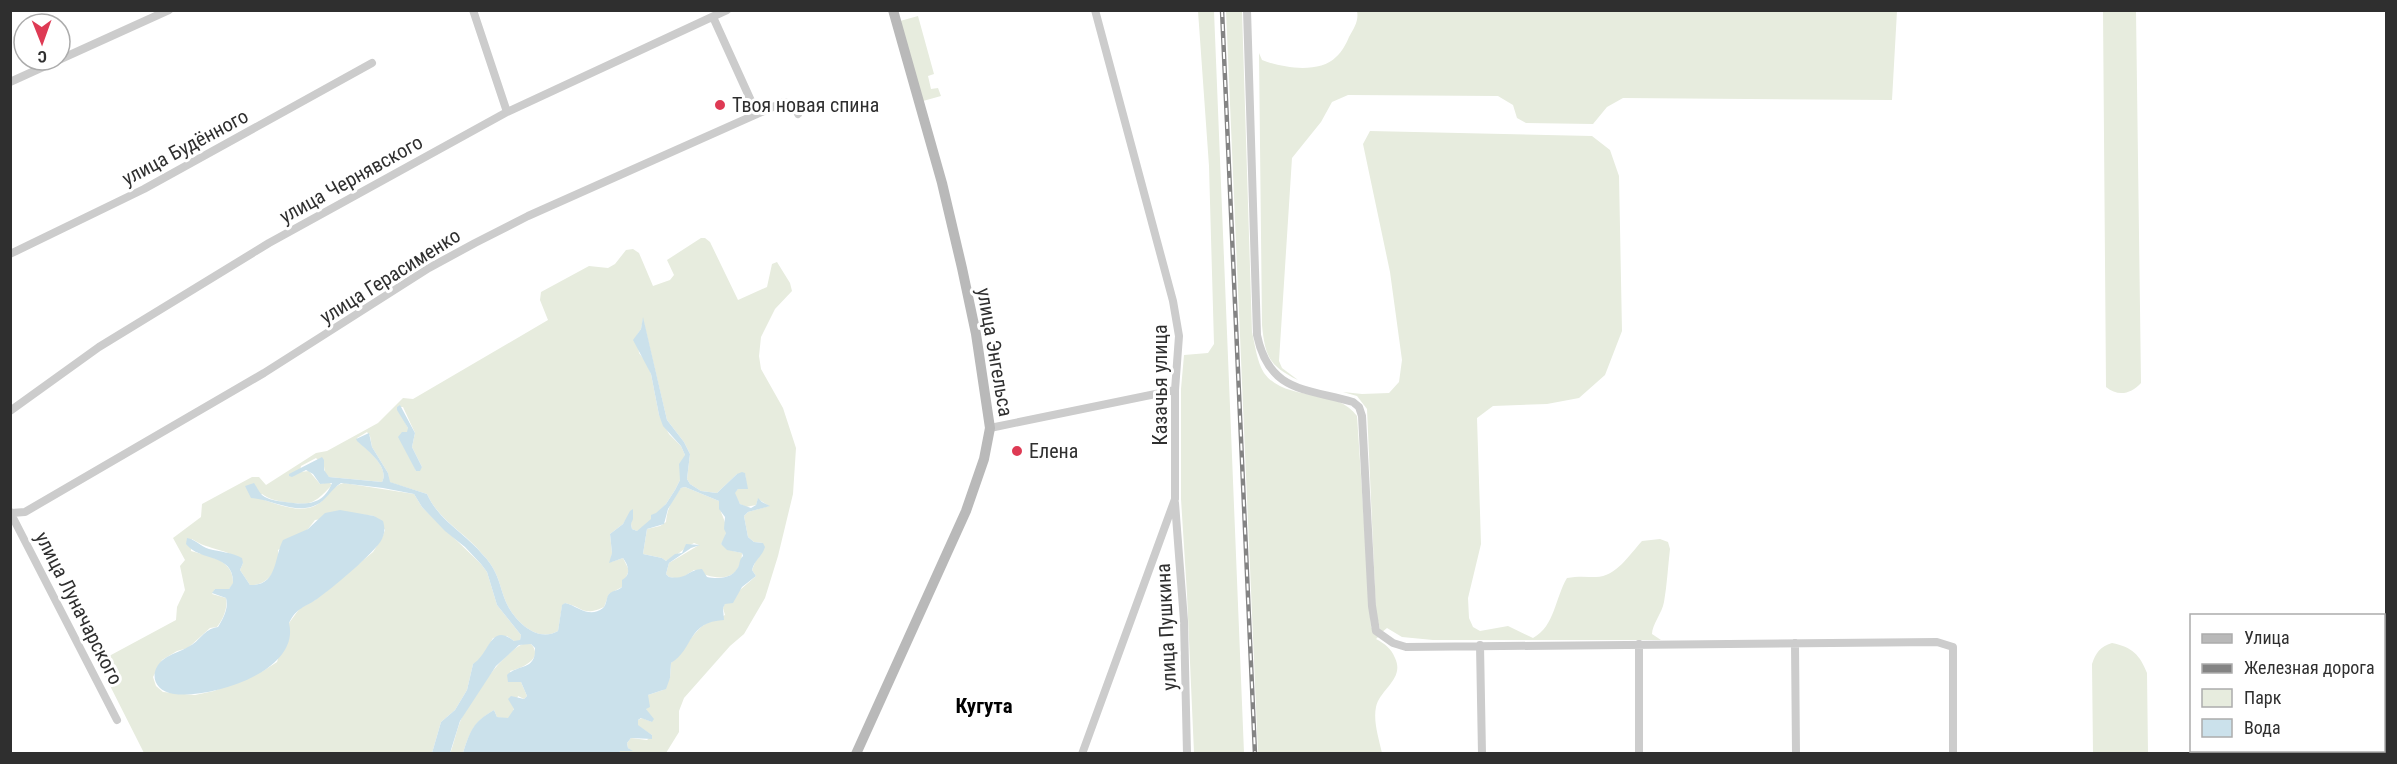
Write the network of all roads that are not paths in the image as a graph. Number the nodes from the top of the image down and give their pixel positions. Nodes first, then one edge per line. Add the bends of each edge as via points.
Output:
1 (170, 10) edge
2 (473, 10) edge
3 (727, 10) edge
4 (893, 10) edge
5 (1095, 10) edge
6 (1247, 10) edge
7 (713, 17) junction
8 (372, 63) dead end
9 (10, 82) edge
10 (507, 112) junction
11 (757, 114) junction
12 (798, 114) dead end
13 (10, 254) edge
14 (1175, 390) junction
15 (10, 411) edge
16 (990, 428) junction
17 (1175, 499) junction
18 (11, 512) edge
19 (1795, 643) junction
20 (1639, 644) junction
21 (1480, 645) junction
22 (117, 720) dead end
23 (856, 753) edge
24 (1082, 753) edge
25 (1187, 753) edge
26 (1482, 753) edge
27 (1639, 753) edge
28 (1796, 753) edge
29 (1953, 753) edge

1 - 9 street
2 - 10 street
3 - 7 street, улица Чернявского
4 - 16 street, улица Энгельса via 962,268
5 - 14 street, Казачья улица via 1173,301 1179,336
6 - 21 street via 1257,335 1262,356 1279,378 1294,386 1359,407 1376,631 1406,647
7 - 10 street, улица Чернявского
7 - 11 street
8 - 13 street, улица Будённого via 144,189
10 - 15 street, улица Чернявского via 269,243 109,340
11 - 12 street, улица Герасименко via 788,102
11 - 18 street, улица Герасименко via 507,226 429,268 264,373 25,512
14 - 16 street
14 - 17 street, Казачья улица
16 - 23 street, улица Энгельса via 966,511
17 - 24 street, Казачья улица
17 - 25 street, улица Пушкина via 1184,613
18 - 22 street, улица Луначарского
19 - 20 street
19 - 28 street
19 - 29 street via 1937,642 1953,647
20 - 21 street
20 - 27 street
21 - 26 street

